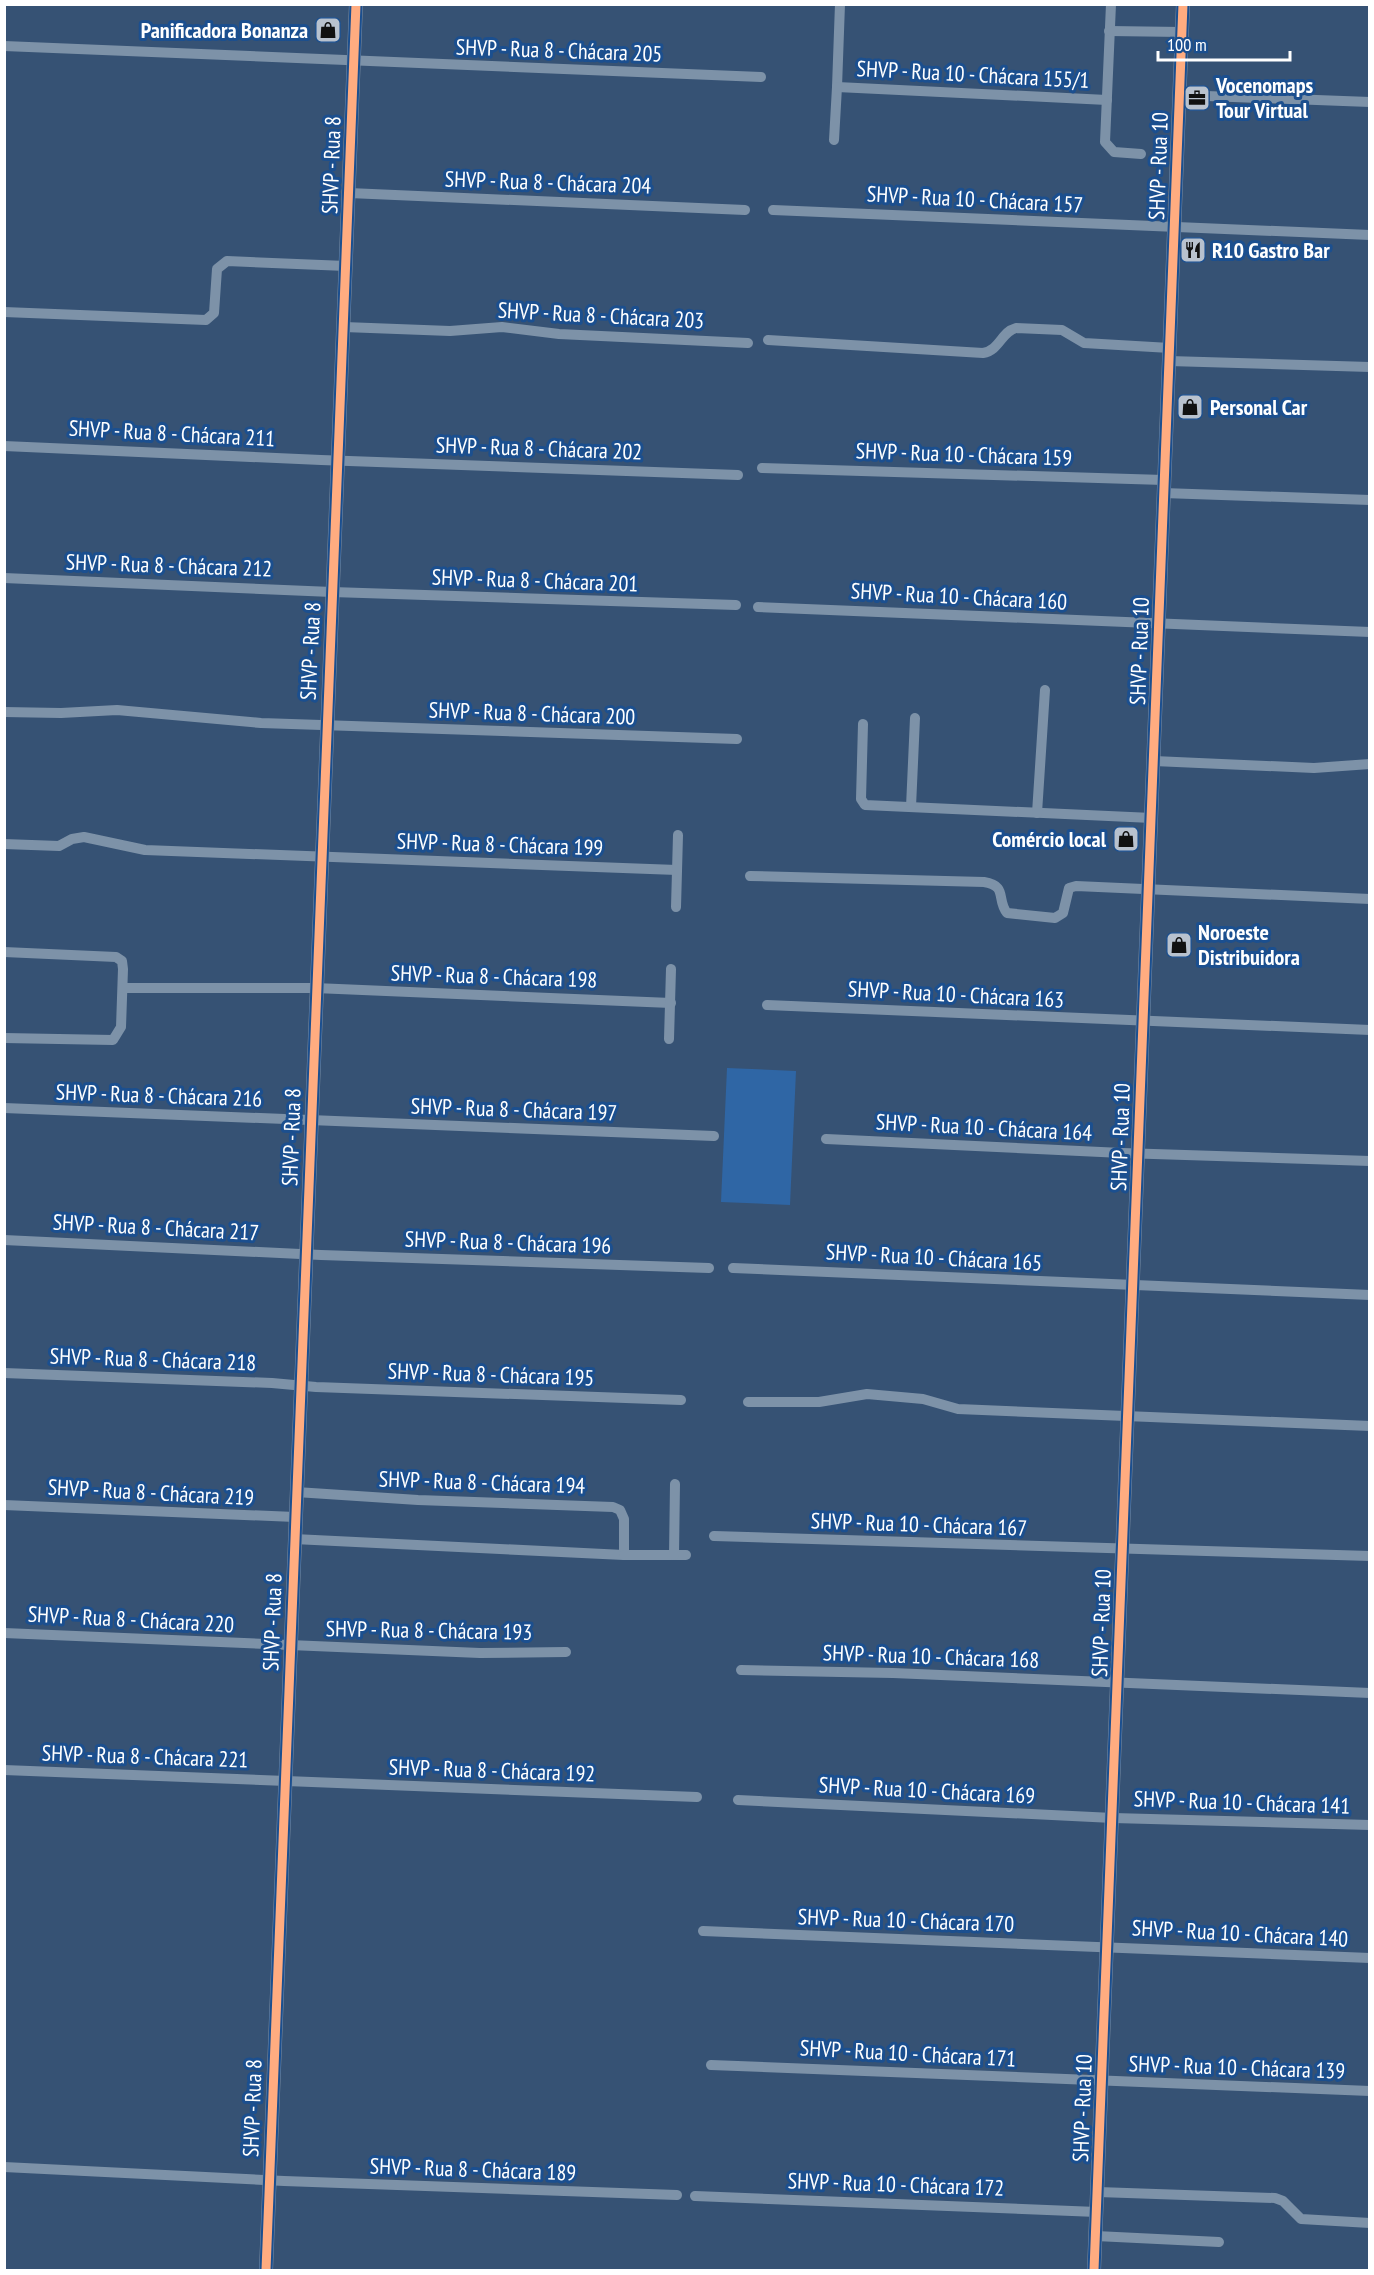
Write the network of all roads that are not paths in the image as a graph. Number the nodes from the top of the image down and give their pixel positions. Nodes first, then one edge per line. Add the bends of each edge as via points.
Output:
1 (356, 4) edge
2 (840, 4) edge
3 (1111, 4) edge
4 (1183, 4) edge
5 (1109, 31) junction
6 (1182, 32) junction
7 (4, 46) edge
8 (355, 62) junction
9 (761, 77) dead end
10 (837, 87) junction
11 (1180, 95) junction
12 (1107, 100) junction
13 (1370, 102) edge
14 (834, 140) dead end
15 (1141, 154) dead end
16 (349, 193) junction
17 (745, 210) dead end
18 (773, 210) dead end
19 (1176, 227) junction
20 (1370, 235) edge
21 (346, 266) junction
22 (4, 312) edge
23 (344, 327) junction
24 (768, 340) dead end
25 (748, 343) dead end
26 (1170, 354) junction
27 (1370, 367) edge
28 (4, 446) edge
29 (338, 460) junction
30 (762, 468) dead end
31 (738, 475) dead end
32 (1164, 486) junction
33 (1370, 500) edge
34 (4, 578) edge
35 (332, 592) junction
36 (736, 604) dead end
37 (758, 607) dead end
38 (1159, 623) junction
39 (1370, 632) edge
40 (1045, 690) dead end
41 (4, 712) edge
42 (915, 718) dead end
43 (863, 724) dead end
44 (326, 726) junction
45 (737, 739) dead end
46 (1154, 761) junction
47 (1370, 764) edge
48 (911, 807) junction
49 (1037, 813) junction
50 (1152, 818) junction
51 (678, 835) dead end
52 (4, 844) edge
53 (321, 856) junction
54 (677, 870) junction
55 (750, 876) dead end
56 (1149, 889) junction
57 (1370, 899) edge
58 (676, 907) dead end
59 (4, 952) edge
60 (671, 969) dead end
61 (123, 988) junction
62 (315, 988) junction
63 (671, 1003) junction
64 (767, 1005) dead end
65 (1144, 1021) junction
66 (1370, 1030) edge
67 (4, 1038) edge
68 (669, 1039) dead end
69 (4, 1108) edge
70 (312, 1120) junction
71 (714, 1136) dead end
72 (826, 1139) dead end
73 (1139, 1153) junction
74 (1370, 1161) edge
75 (4, 1240) edge
76 (306, 1254) junction
77 (709, 1268) dead end
78 (733, 1268) dead end
79 (1134, 1285) junction
80 (1370, 1295) edge
81 (4, 1373) edge
82 (300, 1384) junction
83 (681, 1400) dead end
84 (748, 1402) dead end
85 (1129, 1417) junction
86 (1370, 1426) edge
87 (675, 1484) dead end
88 (296, 1492) junction
89 (4, 1505) edge
90 (295, 1517) junction
91 (714, 1536) dead end
92 (294, 1539) junction
93 (1123, 1548) junction
94 (624, 1555) junction
95 (674, 1555) junction
96 (686, 1555) dead end
97 (1370, 1556) edge
98 (4, 1633) edge
99 (291, 1646) junction
100 (566, 1652) dead end
101 (741, 1670) dead end
102 (1119, 1682) junction
103 (1370, 1693) edge
104 (4, 1770) edge
105 (285, 1782) junction
106 (697, 1797) dead end
107 (738, 1800) dead end
108 (1113, 1818) junction
109 (1370, 1826) edge
110 (703, 1932) dead end
111 (1108, 1947) junction
112 (1370, 1958) edge
113 (711, 2065) dead end
114 (1102, 2081) junction
115 (1370, 2091) edge
116 (4, 2167) edge
117 (269, 2179) junction
118 (1098, 2192) junction
119 (677, 2195) dead end
120 (695, 2196) dead end
121 (1097, 2212) junction
122 (1370, 2223) edge
123 (1096, 2236) junction
124 (1219, 2242) dead end
125 (266, 2271) edge
126 (1094, 2271) edge

1 - 8 street, SHVP - Rua 8
2 - 10 street, SHVP - Rua 10 - Chácara 155/1
3 - 5 street, SHVP - Rua 10 - Chácara 155/1
4 - 6 street, SHVP - Rua 10
5 - 6 street
5 - 12 street, SHVP - Rua 10 - Chácara 155/1
6 - 11 street, SHVP - Rua 10
7 - 8 street, SHVP - Rua 8 - Chácara 205
8 - 9 street, SHVP - Rua 8 - Chácara 205
8 - 16 street, SHVP - Rua 8
10 - 12 street, SHVP - Rua 10 - Chácara 155/1
10 - 14 street, SHVP - Rua 10 - Chácara 155/1
11 - 13 street
11 - 19 street, SHVP - Rua 10
12 - 15 street, SHVP - Rua 10 - Chácara 155/1 via 1108,148
16 - 17 street, SHVP - Rua 8 - Chácara 204
16 - 21 street, SHVP - Rua 8
18 - 19 street, SHVP - Rua 10 - Chácara 157
19 - 20 street, SHVP - Rua 10 - Chácara 157
19 - 26 street, SHVP - Rua 10
21 - 22 street via 227,261 217,269 214,314 206,320
21 - 23 street, SHVP - Rua 8
23 - 25 street, SHVP - Rua 8 - Chácara 203 via 450,331 502,327 570,335
23 - 29 street, SHVP - Rua 8
24 - 26 street via 983,352 995,348 1009,329 1016,328 1062,330 1084,343
26 - 27 street
26 - 32 street, SHVP - Rua 10
28 - 29 street, SHVP - Rua 8 - Chácara 211
29 - 31 street, SHVP - Rua 8 - Chácara 202
29 - 35 street, SHVP - Rua 8
30 - 32 street, SHVP - Rua 10 - Chácara 159
32 - 33 street, SHVP - Rua 10 - Chácara 159
32 - 38 street, SHVP - Rua 10
34 - 35 street, SHVP - Rua 8 - Chácara 212
35 - 36 street, SHVP - Rua 8 - Chácara 201
35 - 44 street, SHVP - Rua 8
37 - 38 street, SHVP - Rua 10 - Chácara 160
38 - 39 street, SHVP - Rua 10 - Chácara 160
38 - 46 street, SHVP - Rua 10
40 - 49 street
41 - 44 street, SHVP - Rua 8 - Chácara 200 via 117,710 202,720
42 - 48 street
43 - 48 street via 861,801 868,806
44 - 45 street, SHVP - Rua 8 - Chácara 200
44 - 53 street, SHVP - Rua 8
46 - 47 street via 1314,768
46 - 50 street, SHVP - Rua 10
48 - 49 street
49 - 50 street
50 - 56 street, SHVP - Rua 10
51 - 54 street
52 - 53 street, SHVP - Rua 8 - Chácara 199 via 59,846 84,837 145,850
53 - 54 street, SHVP - Rua 8 - Chácara 199
53 - 62 street, SHVP - Rua 8
54 - 58 street
55 - 56 street via 984,882 999,888 1007,913 1054,918 1063,913 1067,892 1072,887
56 - 57 street
56 - 65 street, SHVP - Rua 10
59 - 61 street via 116,957 123,964
60 - 63 street
61 - 62 street, SHVP - Rua 8 - Chácara 198
61 - 67 street via 121,1027 113,1040
62 - 63 street, SHVP - Rua 8 - Chácara 198
62 - 70 street, SHVP - Rua 8
63 - 68 street
64 - 65 street, SHVP - Rua 10 - Chácara 163
65 - 66 street, SHVP - Rua 10 - Chácara 163
65 - 73 street, SHVP - Rua 10
69 - 70 street, SHVP - Rua 8 - Chácara 216
70 - 71 street, SHVP - Rua 8 - Chácara 197
70 - 76 street, SHVP - Rua 8
72 - 73 street, SHVP - Rua 10 - Chácara 164
73 - 74 street, SHVP - Rua 10 - Chácara 164
73 - 79 street, SHVP - Rua 10
75 - 76 street, SHVP - Rua 8 - Chácara 217
76 - 77 street, SHVP - Rua 8 - Chácara 196
76 - 82 street, SHVP - Rua 8
78 - 79 street, SHVP - Rua 10 - Chácara 165
79 - 80 street, SHVP - Rua 10 - Chácara 165
79 - 85 street, SHVP - Rua 10
81 - 82 street, SHVP - Rua 8 - Chácara 218
82 - 83 street, SHVP - Rua 8 - Chácara 195
82 - 88 street, SHVP - Rua 8
84 - 85 street via 819,1402 867,1394 923,1399 958,1409
85 - 86 street
85 - 93 street, SHVP - Rua 10
87 - 95 street
88 - 90 street, SHVP - Rua 8
88 - 94 street, SHVP - Rua 8 - Chácara 194 via 613,1507 622,1513
89 - 90 street, SHVP - Rua 8 - Chácara 219
90 - 92 street, SHVP - Rua 8
91 - 93 street, SHVP - Rua 10 - Chácara 167
92 - 94 street
92 - 99 street, SHVP - Rua 8
93 - 97 street, SHVP - Rua 10 - Chácara 167
93 - 102 street, SHVP - Rua 10
94 - 95 street
95 - 96 street
98 - 99 street, SHVP - Rua 8 - Chácara 220
99 - 100 street, SHVP - Rua 8 - Chácara 193
99 - 105 street, SHVP - Rua 8
101 - 102 street, SHVP - Rua 10 - Chácara 168
102 - 103 street, SHVP - Rua 10 - Chácara 168
102 - 108 street, SHVP - Rua 10
104 - 105 street, SHVP - Rua 8 - Chácara 221
105 - 106 street, SHVP - Rua 8 - Chácara 192
105 - 117 street, SHVP - Rua 8
107 - 108 street, SHVP - Rua 10 - Chácara 169
108 - 109 street, SHVP - Rua 10 - Chácara 141
108 - 111 street, SHVP - Rua 10
110 - 111 street, SHVP - Rua 10 - Chácara 170
111 - 112 street, SHVP - Rua 10 - Chácara 140
111 - 114 street, SHVP - Rua 10
113 - 114 street, SHVP - Rua 10 - Chácara 171
114 - 115 street, SHVP - Rua 10 - Chácara 139
114 - 118 street, SHVP - Rua 10
116 - 117 street, SHVP - Rua 8 - Chácara 189
117 - 119 street, SHVP - Rua 8 - Chácara 189
117 - 125 street, SHVP - Rua 8
118 - 121 street, SHVP - Rua 10
118 - 122 street via 1275,2198 1301,2219
120 - 121 street, SHVP - Rua 10 - Chácara 172
121 - 123 street, SHVP - Rua 10
123 - 124 street
123 - 126 street, SHVP - Rua 10

